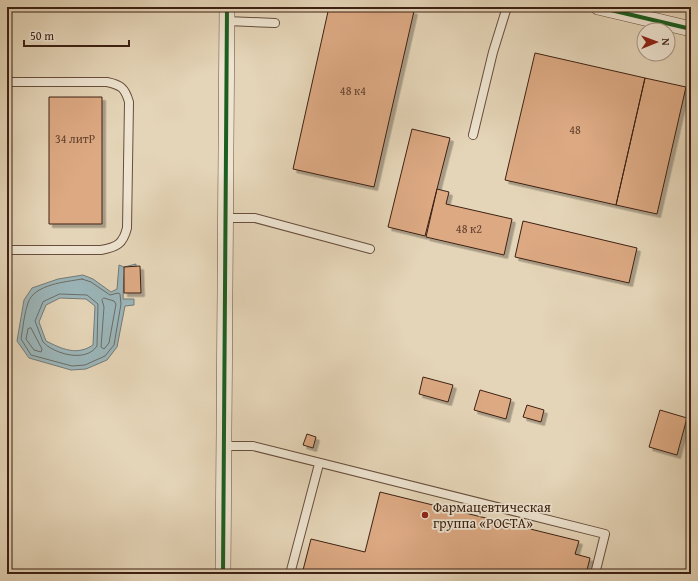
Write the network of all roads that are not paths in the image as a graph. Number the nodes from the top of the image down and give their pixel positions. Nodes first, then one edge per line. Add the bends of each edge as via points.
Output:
1 (507, 7) edge
2 (598, 7) edge
3 (227, 14) edge
4 (275, 23) dead end
5 (691, 29) edge
6 (7, 82) edge
7 (473, 135) dead end
8 (226, 218) junction
9 (370, 249) dead end
10 (7, 250) edge
11 (224, 446) junction
12 (319, 464) junction
13 (223, 574) edge
14 (290, 574) edge
15 (595, 574) edge

1 - 7 lane
2 - 5 street
3 - 4 lane
3 - 8 street
6 - 10 lane via 113,83 119,84 126,91 129,102 127,228 124,239 114,247 101,250
8 - 9 lane via 255,218
8 - 11 street
11 - 12 lane via 254,446
11 - 13 street
12 - 14 lane
12 - 15 lane via 605,534

